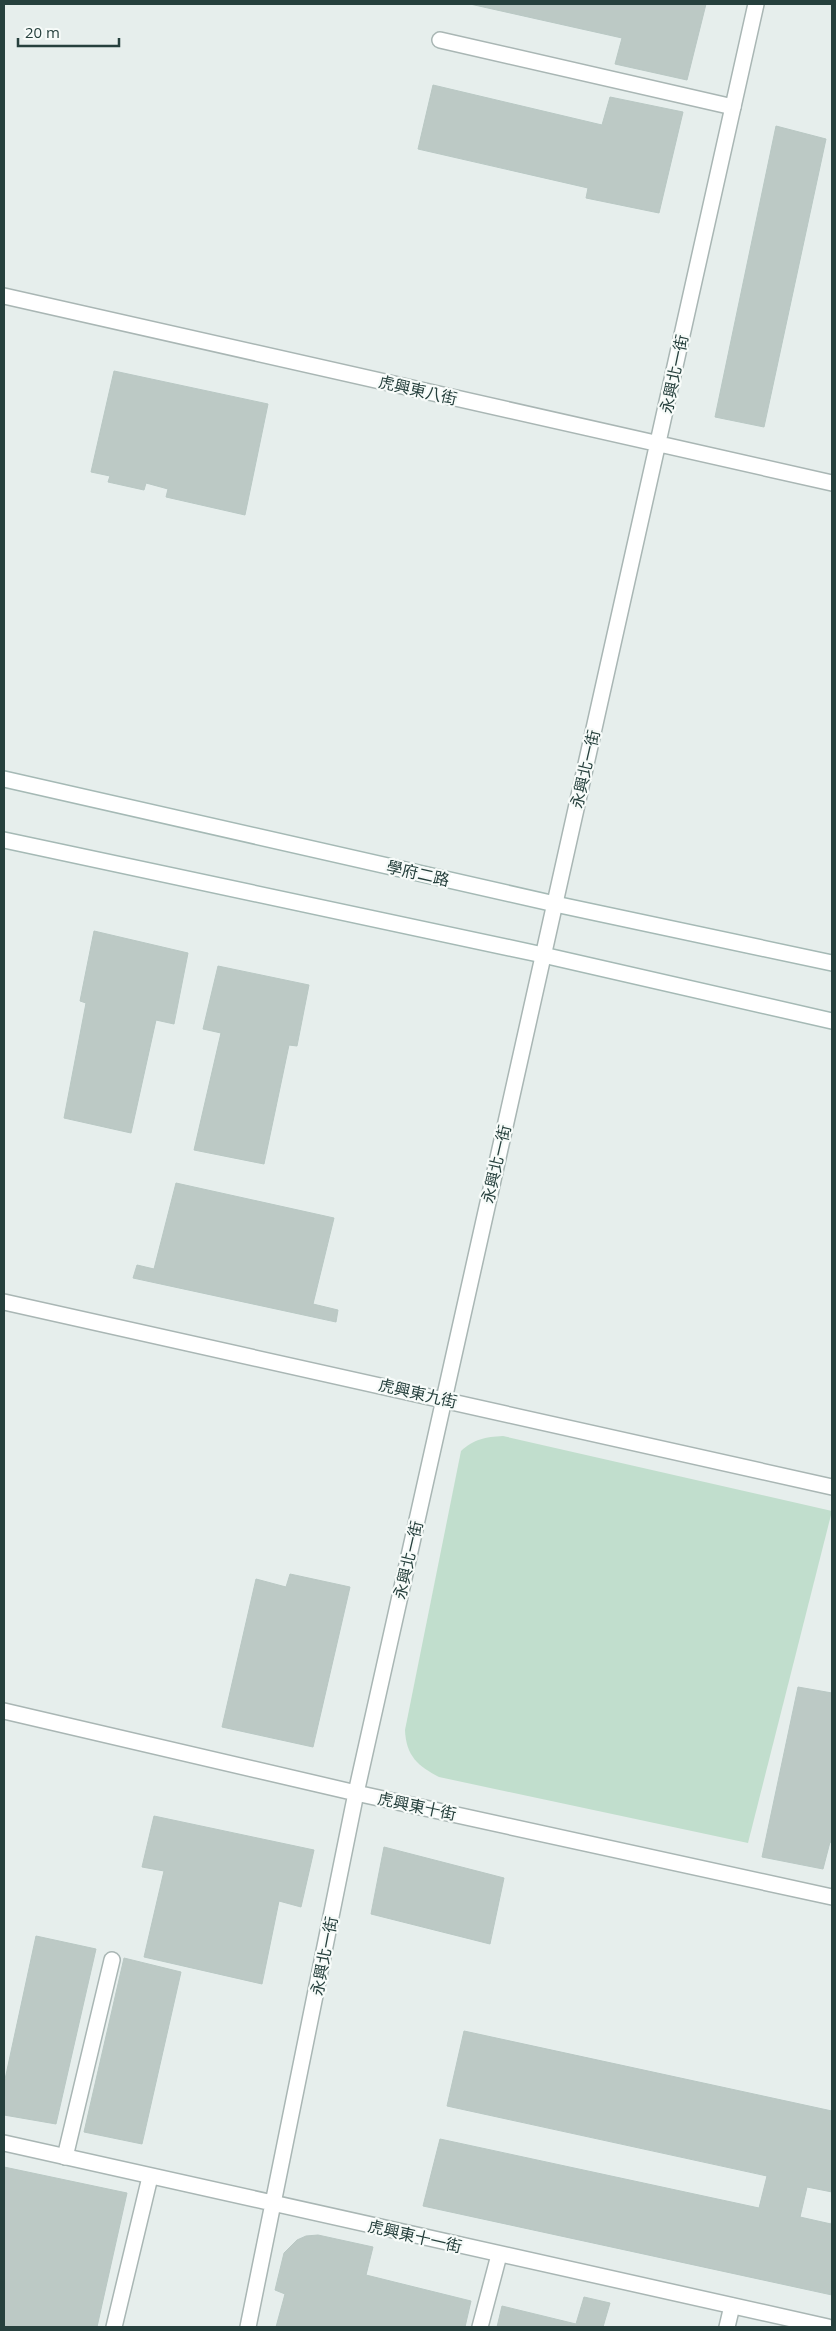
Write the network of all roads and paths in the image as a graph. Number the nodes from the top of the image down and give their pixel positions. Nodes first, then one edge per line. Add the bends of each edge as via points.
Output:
1 (756, 4) edge
2 (440, 40) dead end
3 (733, 107) junction
4 (4, 296) edge
5 (658, 445) junction
6 (832, 483) edge
7 (4, 779) edge
8 (4, 840) edge
9 (555, 904) junction
10 (543, 955) junction
11 (832, 963) edge
12 (832, 1021) edge
13 (4, 1302) edge
14 (444, 1399) junction
15 (832, 1487) edge
16 (4, 1710) edge
17 (356, 1793) junction
18 (832, 1897) edge
19 (112, 1960) dead end
20 (4, 2143) edge
21 (65, 2157) junction
22 (150, 2176) junction
23 (274, 2205) junction
24 (498, 2255) junction
25 (732, 2306) junction
26 (114, 2327) edge
27 (248, 2327) edge
28 (480, 2327) edge
29 (727, 2327) edge
30 (828, 2327) edge

1 - 3 street, 永興北一街
2 - 3 street
3 - 5 street, 永興北一街
4 - 5 street, 虎興東八街
5 - 6 street, 虎興東八街
5 - 9 street, 永興北一街
7 - 9 street, 學府二路
8 - 10 street
9 - 10 street, 永興北一街
9 - 11 street, 學府二路
10 - 12 street
10 - 14 street, 永興北一街
13 - 14 street, 虎興東九街
14 - 15 street, 虎興東九街
14 - 17 street, 永興北一街
16 - 17 street, 虎興東十街
17 - 18 street, 虎興東十街
17 - 23 street, 永興北一街
19 - 21 street
20 - 21 street, 虎興東十一街
21 - 22 street, 虎興東十一街
22 - 23 street, 虎興東十一街
22 - 26 street
23 - 24 street, 虎興東十一街
23 - 27 street, 永興北一街
24 - 25 street, 虎興東十一街
24 - 28 street
25 - 29 street
25 - 30 street, 虎興東十一街

